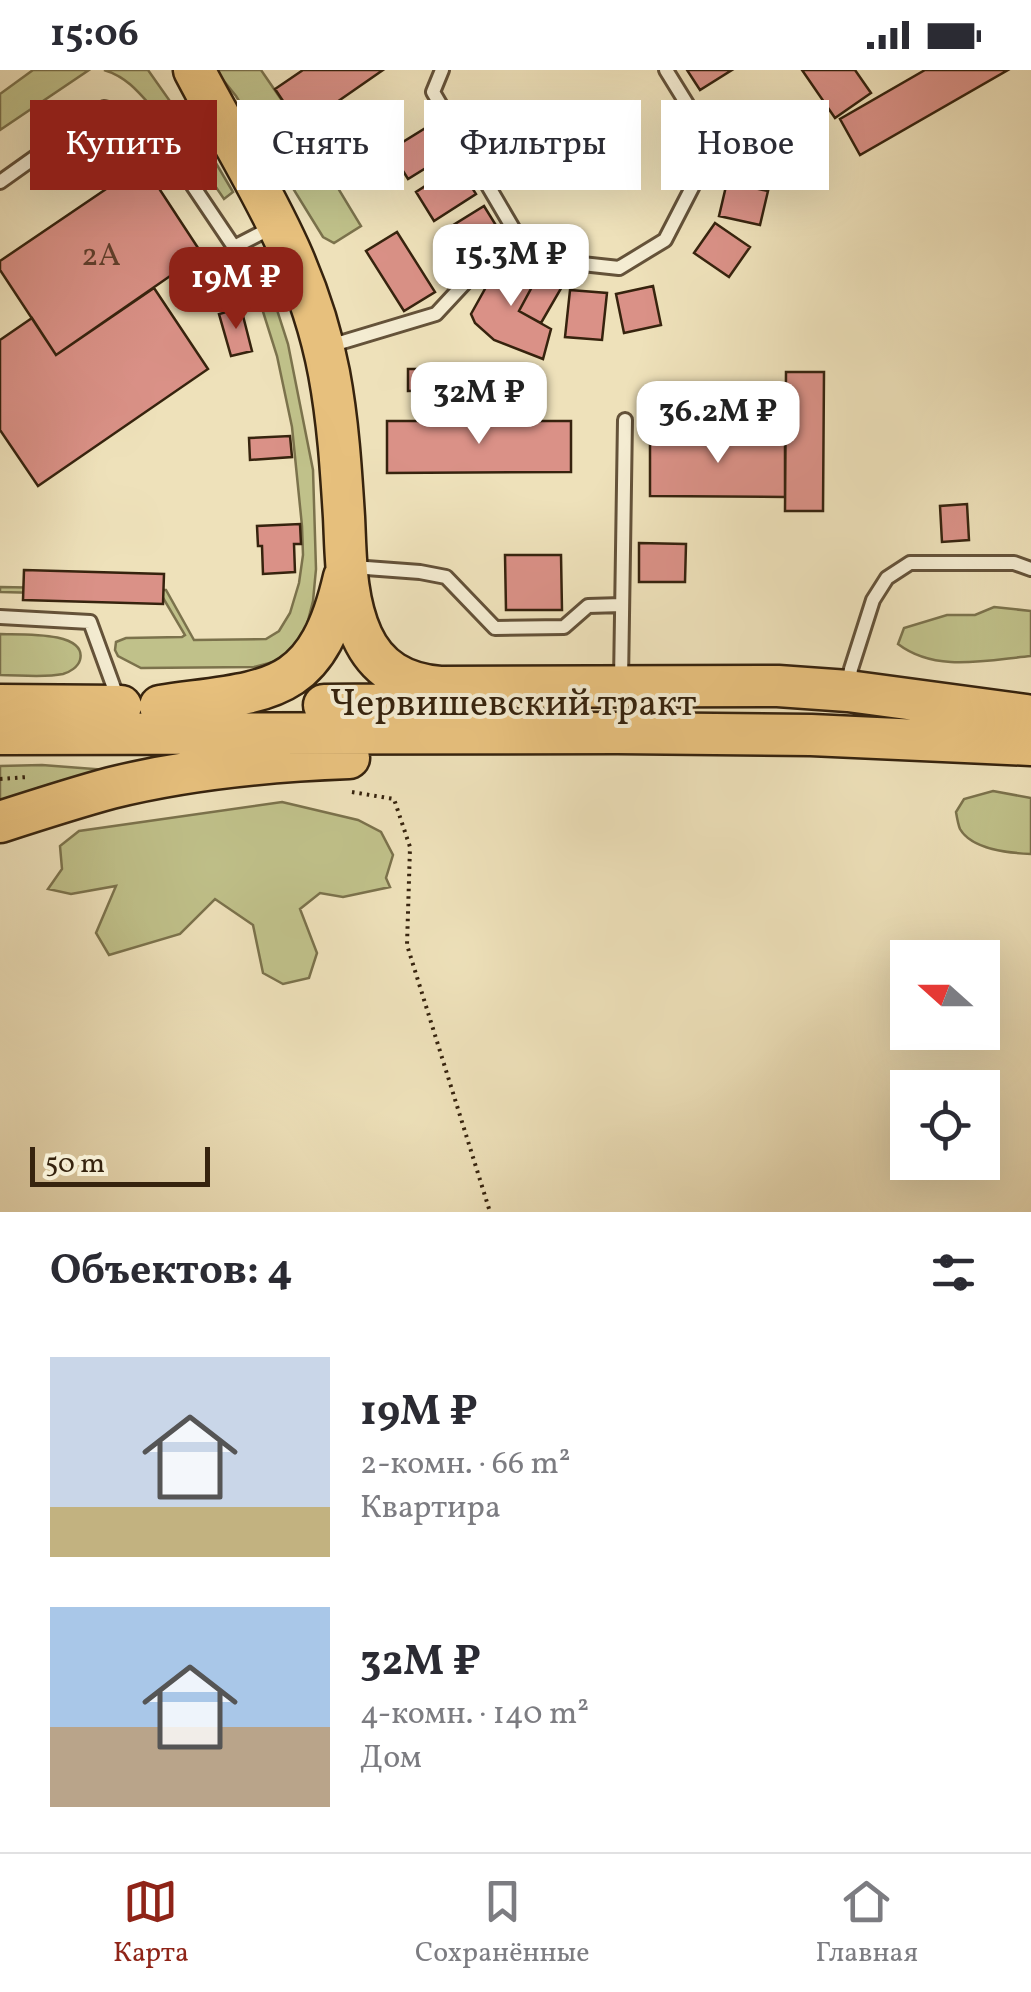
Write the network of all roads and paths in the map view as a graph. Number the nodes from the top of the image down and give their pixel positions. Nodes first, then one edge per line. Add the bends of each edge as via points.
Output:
1 (177, 70) edge
2 (194, 70) edge
3 (442, 70) edge
4 (666, 70) edge
5 (222, 123) junction
6 (0, 182) edge
7 (279, 224) junction
8 (514, 230) junction
9 (323, 347) junction
10 (625, 420) dead end
11 (346, 566) junction
12 (1031, 569) edge
13 (622, 605) junction
14 (0, 617) edge
15 (621, 695) junction
16 (847, 699) junction
17 (0, 705) edge
18 (120, 706) junction
19 (160, 706) junction
20 (1029, 725) edge
21 (0, 734) edge
22 (923, 739) junction
23 (341, 790) dead end
24 (0, 822) edge
25 (490, 1212) edge

1 - 5 highway
2 - 5 highway
3 - 8 lane via 433,92
4 - 8 lane via 695,117 697,178 664,240 620,268 564,262
5 - 7 highway
6 - 7 lane via 104,108 154,128 234,247
7 - 9 highway
8 - 9 lane via 436,314
9 - 11 highway via 337,424
10 - 13 lane
11 - 13 lane via 446,577 495,628 564,627 588,606
11 - 15 highway via 362,636 384,668 404,680
11 - 19 highway via 324,638 292,676 253,692
12 - 16 lane via 1014,563 910,563 887,578 850,669
13 - 15 lane
14 - 18 lane via 90,622
15 - 16 highway via 778,686
15 - 19 highway, Червишевский тракт
16 - 20 highway
17 - 18 highway, Червишевский тракт
18 - 19 highway, Червишевский тракт
20 - 22 highway
21 - 22 highway, Червишевский тракт
22 - 24 highway via 756,751 299,760 111,788
23 - 25 path via 394,800 410,847 407,944

